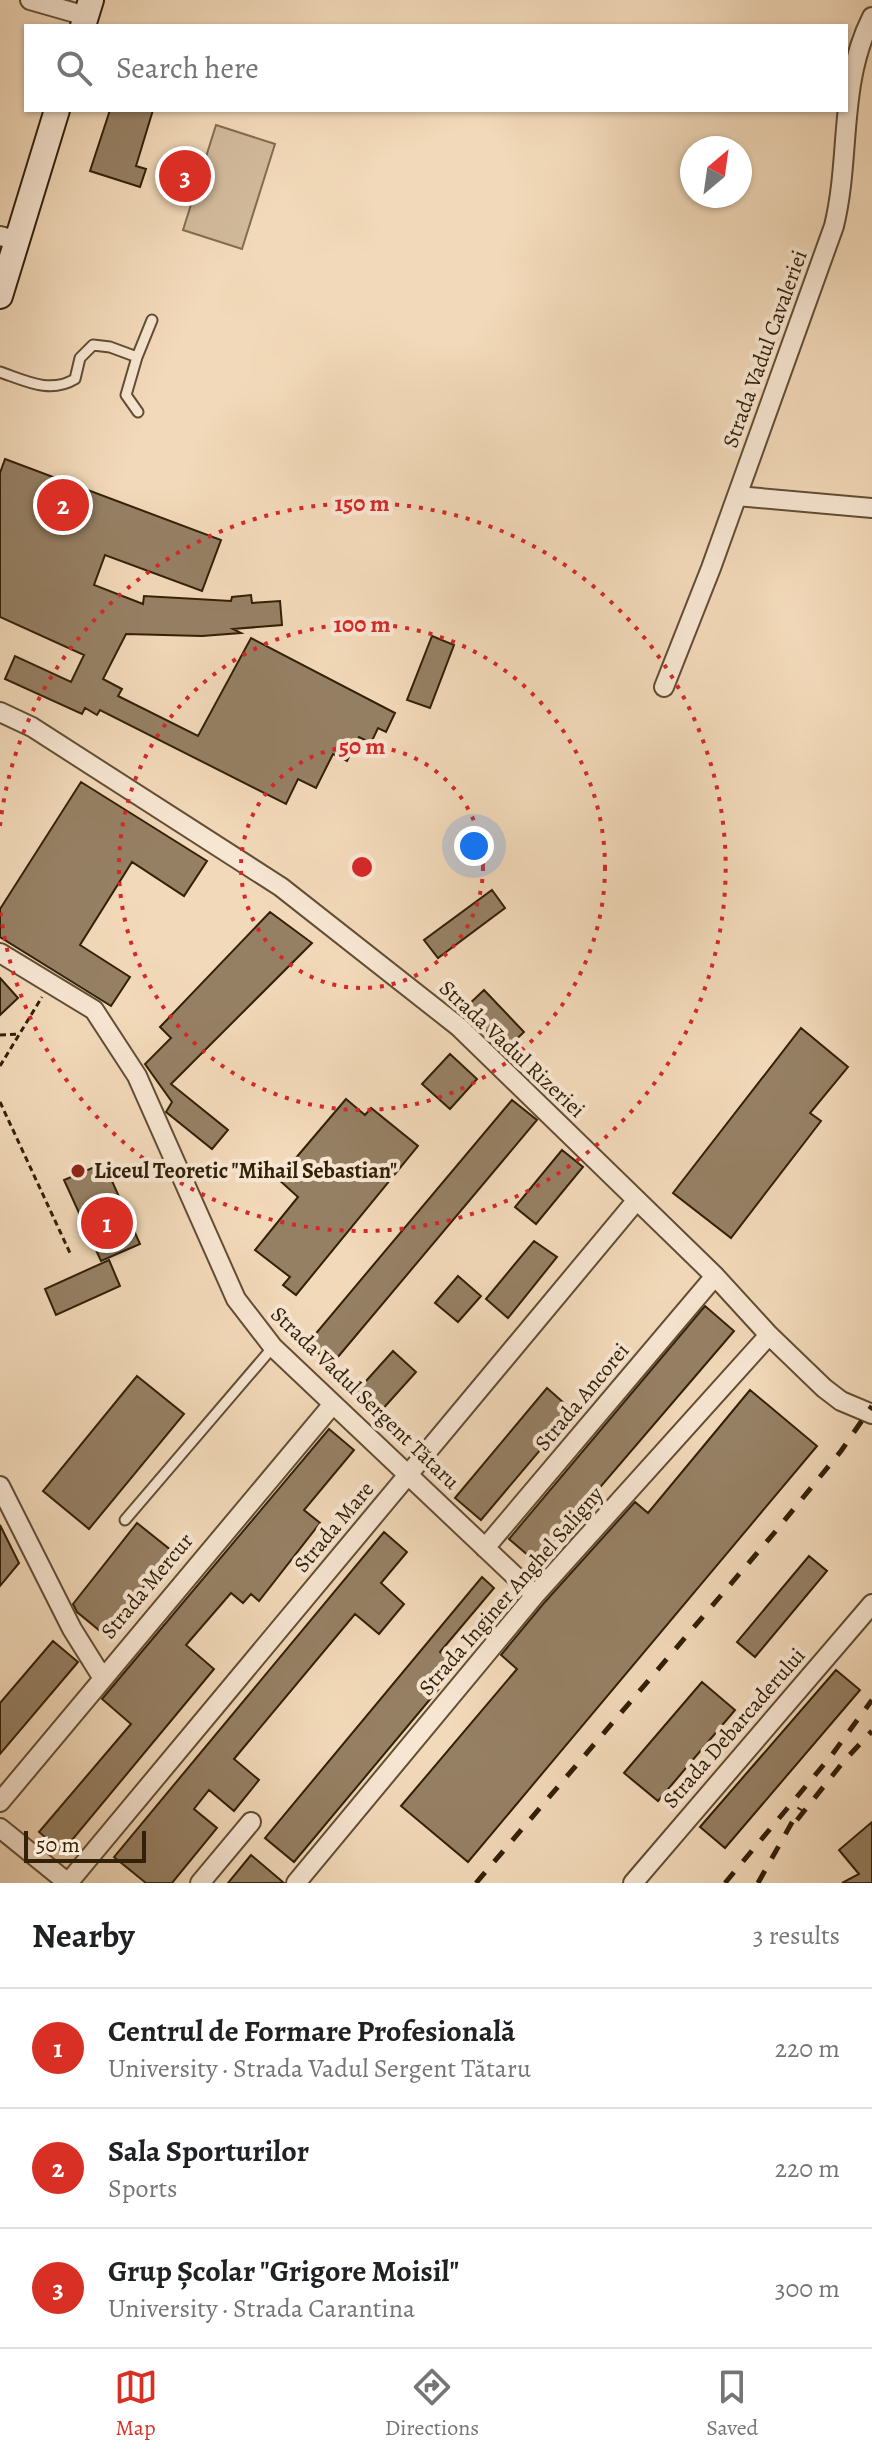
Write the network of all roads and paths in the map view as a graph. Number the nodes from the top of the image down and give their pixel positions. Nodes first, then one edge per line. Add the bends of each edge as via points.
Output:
1 (30, 0) edge
2 (87, 14) edge
3 (872, 17) edge
4 (848, 102) edge
5 (56, 112) edge
6 (847, 112) edge
7 (8, 238) edge
8 (0, 296) edge
9 (152, 320) dead end
10 (137, 357) junction
11 (0, 372) edge
12 (138, 412) dead end
13 (737, 496) junction
14 (872, 508) edge
15 (664, 687) dead end
16 (0, 712) edge
17 (0, 953) edge
18 (50, 983) junction
19 (19, 1034) junction
20 (0, 1035) edge
21 (0, 1066) edge
22 (0, 1102) edge
23 (636, 1201) junction
24 (70, 1253) dead end
25 (715, 1276) junction
26 (769, 1335) junction
27 (273, 1347) junction
28 (333, 1404) junction
29 (872, 1414) edge
30 (408, 1474) junction
31 (0, 1486) edge
32 (125, 1520) dead end
33 (485, 1548) junction
34 (535, 1595) junction
35 (872, 1604) edge
36 (102, 1677) junction
37 (0, 1802) edge
38 (251, 1822) dead end
39 (0, 1828) edge
40 (68, 1883) edge
41 (200, 1883) edge
42 (296, 1883) edge
43 (633, 1883) edge

1 - 2 street
3 - 4 street, Strada Vadul Cavaleriei via 853,67
5 - 7 main road
6 - 13 street, Strada Vadul Cavaleriei via 834,226
7 - 8 main road
9 - 10 lane
10 - 11 lane via 93,345 80,358 75,379 64,386 45,387
10 - 12 lane via 126,395
13 - 14 street
13 - 15 street, Strada Vadul Cavaleriei
16 - 23 street, Strada Vadul Rizeriei via 32,727 281,887 459,1027
17 - 18 street, Strada Vadul Sergent Tătaru
18 - 19 path
18 - 27 street, Strada Vadul Sergent Tătaru via 94,1010 137,1076 236,1299
19 - 20 path
19 - 21 path
22 - 24 path
23 - 25 street, Strada Vadul Rizeriei
23 - 30 street, Strada Mare
25 - 26 street, Strada Vadul Rizeriei
25 - 33 street, Strada Ancorei
26 - 29 street, Strada Vadul Rizeriei via 824,1388
26 - 34 street, Strada Inginer Anghel Saligny
27 - 28 street, Strada Vadul Sergent Tătaru
27 - 32 lane
28 - 30 street, Strada Vadul Sergent Tătaru
28 - 36 street, Strada Mercur
30 - 33 street, Strada Vadul Sergent Tătaru
30 - 40 street, Strada Mare
31 - 36 street
33 - 34 street, Strada Vadul Sergent Tătaru
34 - 42 street, Strada Inginer Anghel Saligny
35 - 43 street, Strada Debarcaderului
36 - 37 street, Strada Mercur
38 - 41 street
39 - 40 street

